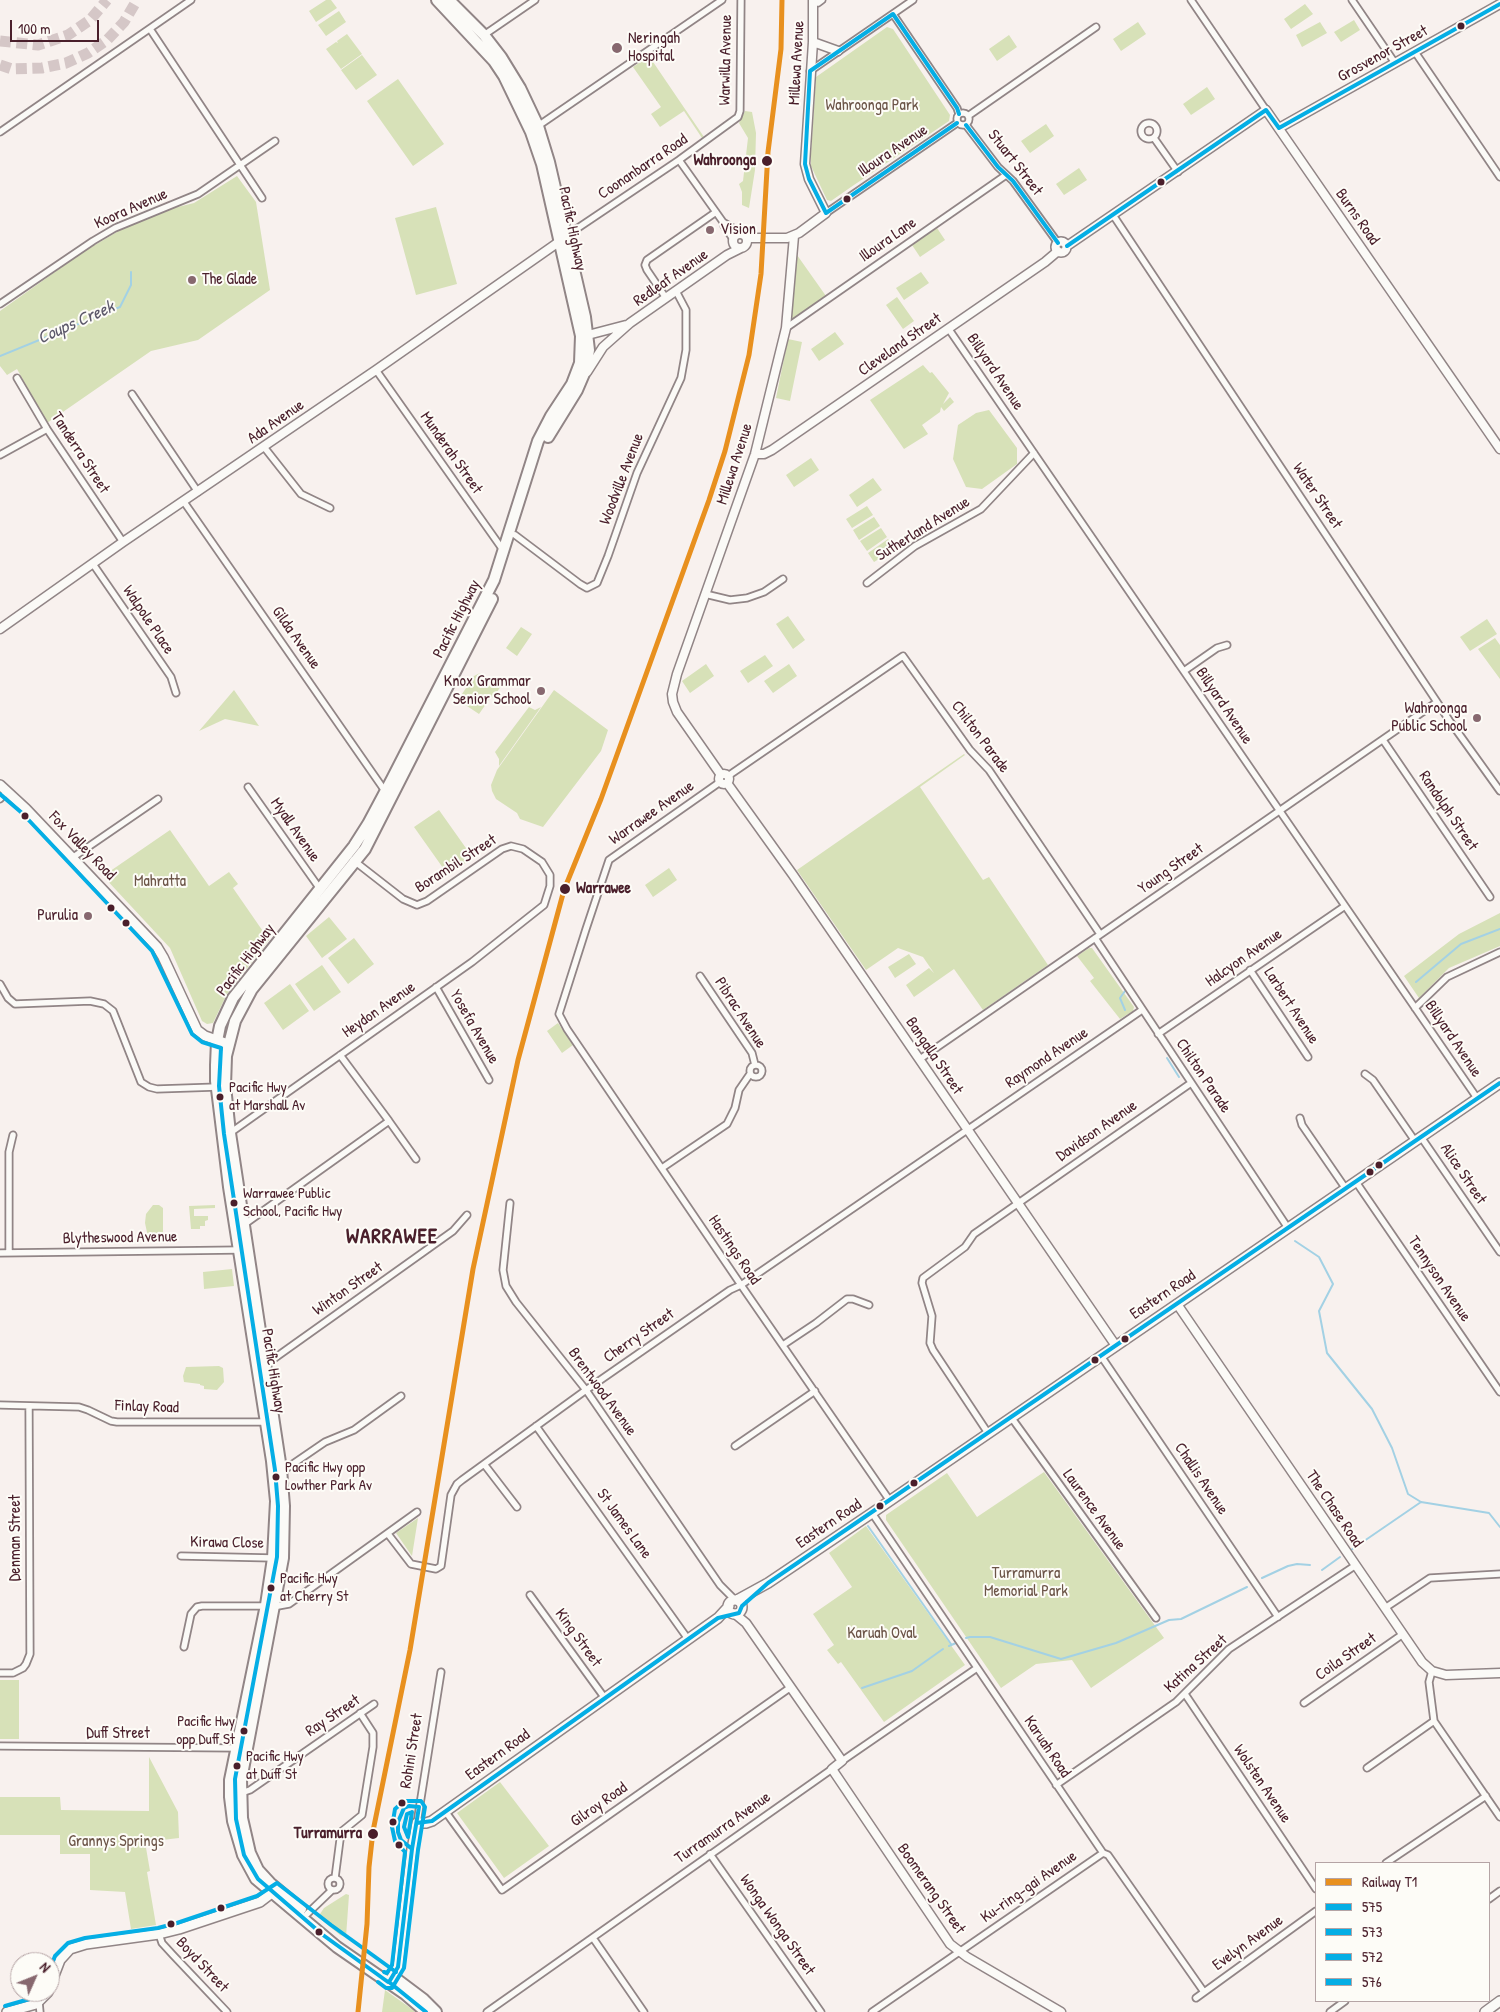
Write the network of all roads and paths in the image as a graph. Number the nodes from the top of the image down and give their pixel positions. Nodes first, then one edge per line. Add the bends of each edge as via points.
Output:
1 (191, 0) edge
2 (437, 0) edge
3 (449, 0) edge
4 (535, 0) edge
5 (722, 0) edge
6 (741, 0) edge
7 (822, 0) edge
8 (913, 0) edge
9 (1191, 0) edge
10 (1352, 0) edge
11 (813, 1) edge
12 (1500, 4) edge
13 (893, 14) junction
14 (1096, 27) dead end
15 (150, 28) junction
16 (484, 35) junction
17 (813, 42) junction
18 (838, 51) junction
19 (1415, 52) junction
20 (1395, 63) junction
21 (810, 71) junction
22 (1266, 110) junction
23 (958, 114) junction
24 (968, 116) junction
25 (736, 120) joint
26 (957, 123) junction
27 (966, 125) junction
28 (538, 126) junction
29 (1279, 128) junction
30 (0, 132) edge
31 (1154, 138) dead end
32 (275, 141) dead end
33 (679, 160) junction
34 (240, 165) junction
35 (1178, 172) junction
36 (1006, 175) junction
37 (1500, 177) edge
38 (262, 198) dead end
39 (716, 212) junction
40 (826, 213) junction
41 (1113, 215) junction
42 (723, 222) junction
43 (745, 236) junction
44 (794, 236) junction
45 (562, 239) junction
46 (733, 240) junction
47 (1058, 247) junction
48 (741, 248) junction
49 (727, 255) junction
50 (676, 290) junction
51 (666, 298) junction
52 (0, 304) edge
53 (630, 324) junction
54 (786, 328) junction
55 (948, 328) junction
56 (584, 336) junction
57 (376, 370) junction
58 (17, 378) dead end
59 (582, 381) junction
60 (132, 394) dead end
61 (47, 429) junction
62 (264, 447) junction
63 (1500, 450) edge
64 (1034, 453) junction
65 (755, 454) junction
66 (0, 455) edge
67 (198, 492) junction
68 (184, 502) junction
69 (330, 508) dead end
70 (515, 535) junction
71 (123, 542) junction
72 (503, 551) junction
73 (93, 564) junction
74 (782, 579) dead end
75 (867, 583) dead end
76 (705, 594) junction
77 (0, 629) edge
78 (1227, 645) dead end
79 (903, 656) joint
80 (1184, 671) junction
81 (176, 693) dead end
82 (672, 694) joint
83 (1438, 702) junction
84 (1383, 740) junction
85 (724, 779) junction
86 (248, 787) dead end
87 (3, 788) edge
88 (385, 791) junction
89 (1500, 791) edge
90 (0, 799) edge
91 (158, 799) dead end
92 (1280, 811) junction
93 (72, 858) junction
94 (351, 859) junction
95 (320, 889) junction
96 (1490, 897) dead end
97 (1345, 906) junction
98 (542, 907) joint
99 (1097, 936) junction
100 (1500, 952) edge
101 (1250, 970) junction
102 (700, 976) dead end
103 (0, 984) edge
104 (436, 987) junction
105 (1414, 1008) junction
106 (1142, 1010) junction
107 (559, 1014) joint
108 (1158, 1034) junction
109 (217, 1041) junction
110 (228, 1044) junction
111 (340, 1055) junction
112 (1308, 1057) dead end
113 (920, 1059) junction
114 (755, 1065) junction
115 (762, 1072) junction
116 (750, 1074) junction
117 (1365, 1074) dead end
118 (768, 1076) dead end
119 (489, 1080) dead end
120 (1191, 1083) junction
121 (1500, 1083) edge
122 (217, 1087) junction
123 (1477, 1098) junction
124 (1300, 1118) dead end
125 (388, 1121) junction
126 (968, 1129) junction
127 (230, 1133) junction
128 (13, 1134) dead end
129 (1418, 1139) junction
130 (416, 1159) dead end
131 (662, 1168) junction
132 (1356, 1182) junction
133 (1346, 1189) junction
134 (1019, 1202) junction
135 (510, 1203) dead end
136 (468, 1215) dead end
137 (240, 1227) junction
138 (1288, 1228) junction
139 (239, 1250) junction
140 (0, 1252) edge
141 (8, 1252) junction
142 (1500, 1252) edge
143 (741, 1285) junction
144 (1177, 1304) junction
145 (869, 1305) dead end
146 (783, 1345) junction
147 (1116, 1346) junction
148 (1101, 1356) junction
149 (265, 1365) junction
150 (586, 1390) junction
151 (815, 1391) junction
152 (1500, 1392) edge
153 (401, 1396) dead end
154 (0, 1405) edge
155 (29, 1406) junction
156 (1011, 1417) junction
157 (266, 1422) junction
158 (536, 1426) junction
159 (988, 1433) junction
160 (735, 1446) dead end
161 (484, 1464) junction
162 (281, 1469) junction
163 (890, 1501) junction
164 (517, 1507) dead end
165 (416, 1512) dead end
166 (872, 1513) junction
167 (388, 1534) junction
168 (181, 1556) dead end
169 (273, 1558) junction
170 (1356, 1565) junction
171 (1500, 1574) edge
172 (530, 1595) dead end
173 (270, 1605) junction
174 (735, 1606) junction
175 (1385, 1608) junction
176 (1278, 1617) junction
177 (1156, 1618) dead end
178 (1403, 1634) junction
179 (688, 1639) junction
180 (184, 1647) dead end
181 (977, 1668) junction
182 (1432, 1671) junction
183 (441, 1672) dead end
184 (0, 1673) edge
185 (1500, 1673) edge
186 (791, 1687) junction
187 (1185, 1694) junction
188 (604, 1697) junction
189 (1304, 1703) dead end
190 (374, 1704) dead end
191 (360, 1713) junction
192 (1434, 1720) junction
193 (0, 1746) edge
194 (236, 1748) junction
195 (842, 1761) junction
196 (1367, 1768) dead end
197 (832, 1769) junction
198 (1056, 1784) junction
199 (230, 1793) junction
200 (241, 1793) junction
201 (1486, 1796) junction
202 (445, 1811) junction
203 (1500, 1817) edge
204 (416, 1824) junction
205 (1103, 1853) junction
206 (710, 1854) junction
207 (1387, 1862) edge
208 (1315, 1888) edge
209 (274, 1891) junction
210 (1315, 1912) edge
211 (307, 1914) junction
212 (159, 1934) junction
213 (593, 1938) junction
214 (960, 1952) junction
215 (351, 1953) junction
216 (60, 1960) edge
217 (385, 1976) junction
218 (1204, 1992) junction
219 (1196, 1998) dead end
220 (1500, 2001) edge
221 (39, 2002) joint
222 (1344, 2002) edge
223 (7, 2012) edge
224 (40, 2012) edge
225 (227, 2012) edge
226 (426, 2012) edge
227 (436, 2012) edge
228 (486, 2012) edge
229 (644, 2012) edge
230 (821, 2012) edge
231 (872, 2012) edge
232 (1061, 2012) edge
233 (1330, 2012) edge
234 (1484, 2012) edge

1 - 15 street
2 - 45 highway, Pacific Highway via 494,61 512,90 538,149
3 - 16 highway, Pacific Highway
4 - 16 street
5 - 28 street
6 - 25 street, Warwilla Avenue via 740,111
7 - 11 street via 818,3
8 - 13 street
9 - 22 street, Burns Road
10 - 20 street
11 - 17 street, Millewa Avenue
12 - 19 street, Grosvenor Street
13 - 18 street
13 - 23 street
14 - 24 street
15 - 30 street
15 - 34 street
16 - 28 highway, Pacific Highway via 510,71
17 - 18 street
17 - 21 street, Millewa Avenue
18 - 21 street
19 - 20 street, Grosvenor Street
19 - 37 street
20 - 29 street, Grosvenor Street
21 - 40 street, Millewa Avenue via 805,164 809,180
22 - 29 street, Burns Road
22 - 35 street
23 - 24 street
23 - 26 street
24 - 27 street
25 - 33 street, Coonanbarra Road
26 - 27 street
26 - 40 street, Illoura Avenue
27 - 36 street, Stuart Street
28 - 45 highway, Pacific Highway via 545,146
29 - 63 street, Burns Road
31 - 35 street
32 - 34 street, Koora Avenue
33 - 39 street
33 - 45 street, Coonanbarra Road
34 - 38 street
34 - 52 street, Koora Avenue via 198,194 115,228
35 - 41 street
36 - 47 street, Stuart Street via 1014,181
36 - 54 street, Illoura Lane
39 - 42 street
39 - 51 street via 646,262 647,270
40 - 44 street, Illoura Avenue
41 - 47 street, Cleveland Street via 1067,246 1064,252
41 - 83 street, Water Street
42 - 43 street
42 - 46 street
43 - 44 street via 784,239
43 - 46 street via 736,235
43 - 48 street via 747,244
44 - 54 street, Millewa Avenue
45 - 56 highway, Pacific Highway
45 - 57 street, Ada Avenue
46 - 48 street
46 - 49 street, Redleaf Avenue
47 - 55 street, Cleveland Street via 1045,262
48 - 49 street, Redleaf Avenue
49 - 50 street, Redleaf Avenue
50 - 51 street, Redleaf Avenue
50 - 70 street, Woodville Avenue via 686,310 686,350 681,378 637,473 597,583 587,588 580,584
51 - 53 street, Redleaf Avenue
53 - 56 street, Redleaf Avenue
53 - 59 street, Redleaf Avenue via 603,347
54 - 65 street, Millewa Avenue
55 - 64 street, Billyard Avenue
55 - 65 street, Cleveland Street via 772,450
56 - 59 highway, Pacific Highway via 588,361
56 - 72 highway, Pacific Highway via 576,377 538,442
57 - 62 street, Ada Avenue
57 - 72 street, Munderah Street
58 - 61 street, Tanderra Street
59 - 70 highway, Pacific Highway via 544,444
60 - 67 street
61 - 66 street
61 - 71 street, Tanderra Street
62 - 67 street, Ada Avenue
62 - 69 street via 301,494
64 - 75 street, Sutherland Avenue via 981,509 916,546
64 - 80 street, Billyard Avenue
65 - 76 street, Millewa Avenue
67 - 68 street, Ada Avenue
68 - 71 street, Ada Avenue
68 - 88 street, Gilda Avenue
70 - 94 highway, Pacific Highway via 500,582 482,620 373,834
71 - 73 street, Ada Avenue
72 - 88 highway, Pacific Highway via 487,594
73 - 77 street, Ada Avenue
73 - 81 street, Walpole Place via 170,677
74 - 76 street via 764,592 747,598 730,600
76 - 82 street, Millewa Avenue
78 - 80 street via 1217,648
79 - 85 street, Warrawee Avenue
79 - 99 street, Chilton Parade via 970,750 989,770
80 - 92 street, Billyard Avenue
82 - 85 street, Bangalla Street via 677,712
83 - 84 street, Young Street
83 - 89 street, Water Street
84 - 92 street, Young Street
84 - 96 street, Randolph Street
85 - 107 street, Warrawee Avenue via 609,860
85 - 113 street, Bangalla Street
86 - 95 street, Myall Avenue
87 - 90 street
87 - 93 main road, Fox Valley Road
88 - 94 highway, Pacific Highway
91 - 93 street
92 - 97 street, Billyard Avenue
92 - 99 street, Young Street
93 - 109 main road, Fox Valley Road via 157,947 196,1028
94 - 95 highway, Pacific Highway
94 - 98 street, Borambil Street via 403,899 417,905 502,849 514,846 542,862 548,870 550,886
94 - 110 highway, Pacific Highway via 252,989 234,1021
95 - 109 highway, Pacific Highway via 233,998
97 - 101 street, Halcyon Avenue
97 - 105 street, Billyard Avenue
98 - 104 street, Heydon Avenue
99 - 106 street, Chilton Parade
99 - 113 street, Young Street
100 - 105 street via 1447,977
101 - 108 street, Halcyon Avenue
101 - 112 street, Larbert Avenue
102 - 114 street, Pibrac Avenue via 752,1053
103 - 122 street via 15,1004 90,1001 104,1004 113,1011 141,1082 148,1087
104 - 111 street, Heydon Avenue
104 - 119 street, Yosefa Avenue
105 - 123 street, Billyard Avenue
106 - 108 street, Chilton Parade
106 - 126 street, Raymond Avenue
107 - 131 street, Hastings Road
108 - 120 street, Chilton Parade
109 - 110 main road, Fox Valley Road
109 - 122 highway, Pacific Highway
110 - 127 highway, Pacific Highway via 224,1086
111 - 125 street
111 - 127 street, Heydon Avenue
113 - 126 street, Bangalla Street
114 - 115 street
114 - 116 street via 750,1068
115 - 116 street via 757,1077
115 - 118 street, Pibrac Avenue
116 - 131 street, Pibrac Avenue via 739,1090 727,1124
117 - 129 street, Alice Street
120 - 134 street, Davidson Avenue
120 - 138 street, Chilton Parade
121 - 123 main road, Eastern Road
122 - 137 highway, Pacific Highway
123 - 129 main road, Eastern Road
124 - 133 street
125 - 130 street
125 - 137 street
126 - 134 street, Bangalla Street
126 - 143 street, Cherry Street
127 - 137 highway, Pacific Highway
128 - 141 street via 9,1152
129 - 132 main road, Eastern Road
129 - 142 street, Alice Street
131 - 143 street, Hastings Road
132 - 133 main road, Eastern Road
132 - 152 street, Tennyson Avenue
133 - 138 main road, Eastern Road
134 - 147 street, Bangalla Street
134 - 159 street, Davidson Avenue via 974,1234 965,1247 922,1282 931,1310 930,1343 933,1350
135 - 150 street, Brentwood Avenue via 503,1270 506,1286
136 - 149 street, Winton Street via 453,1231
137 - 139 highway, Pacific Highway
137 - 149 highway, Pacific Highway
138 - 144 main road, Eastern Road
139 - 141 street, Blytheswood Avenue
139 - 157 highway, Pacific Highway
140 - 141 street, Blytheswood Avenue
143 - 146 street, Hastings Road
143 - 150 street, Cherry Street
144 - 147 main road, Eastern Road
144 - 170 street, The Chase Road
145 - 146 street via 847,1299
146 - 151 street, Hastings Road
147 - 148 main road, Eastern Road
148 - 156 main road, Eastern Road
148 - 176 street, Challis Avenue
149 - 162 highway, Pacific Highway
150 - 158 street, Cherry Street
150 - 174 street, Brentwood Avenue
151 - 160 street
151 - 163 street, Hastings Road
153 - 162 street via 354,1430 325,1442
154 - 155 street, Finlay Road
155 - 157 street, Finlay Road via 79,1407 117,1422
155 - 184 street, Denman Street via 30,1654 23,1668 13,1673
156 - 159 main road, Eastern Road
156 - 177 street, Laurence Avenue
157 - 169 highway, Pacific Highway via 276,1501
158 - 161 street, Cherry Street
158 - 179 street, St James Lane
159 - 163 main road, Eastern Road
161 - 164 street
161 - 167 street, Cherry Street via 457,1484 451,1495 441,1566 436,1569 416,1566 408,1561
162 - 173 highway, Pacific Highway via 283,1558
163 - 166 main road, Eastern Road
165 - 167 street
166 - 174 main road, Eastern Road
166 - 181 street, Karuah Road
167 - 173 street via 289,1604
168 - 169 street, Kirawa Close
169 - 173 highway, Pacific Highway
170 - 175 street, The Chase Road
170 - 176 street, Katina Street
171 - 175 street via 1430,1578
172 - 188 street, King Street
173 - 180 street via 197,1608 189,1620
173 - 194 highway, Pacific Highway
173 - 200 highway, Pacific Highway
174 - 179 main road, Eastern Road
174 - 186 street, Brentwood Avenue
175 - 178 street, The Chase Road
176 - 187 street, Katina Street via 1229,1649
178 - 182 street, The Chase Road
178 - 189 street, Coila Street
179 - 188 main road, Eastern Road
181 - 195 street, Turramurra Avenue
181 - 198 street, Karuah Road
182 - 185 street via 1446,1675
182 - 192 street via 1429,1682
183 - 204 street, Rohini Street
186 - 195 street, Brentwood Avenue
186 - 202 street, Gilroy Road via 502,1890
187 - 198 street, Katina Street
187 - 208 street, Wolsten Avenue
188 - 202 main road, Eastern Road
190 - 191 street, Ray Street
191 - 200 street, Ray Street via 250,1790
191 - 211 street via 373,1733 362,1815 340,1832 335,1878 328,1883 332,1890
192 - 196 street
192 - 201 street
193 - 194 street, Duff Street
194 - 199 highway, Pacific Highway
195 - 197 street, Turramurra Avenue
197 - 206 street, Turramurra Avenue
197 - 214 street, Boomerang Street via 950,1944
198 - 205 street, Karuah Road
199 - 200 street, Ray Street
199 - 209 highway, Pacific Highway via 233,1821 243,1855 253,1874
200 - 209 highway, Pacific Highway via 242,1818 250,1852 258,1870
201 - 203 street
201 - 207 street
202 - 204 main road, Eastern Road via 429,1823
204 - 217 main road, Rohini Street via 398,1967
205 - 214 street, Ku-ring-gai Avenue
205 - 218 street, Karuah Road via 1108,1855
206 - 213 street, Turramurra Avenue
206 - 230 street, Wonga Wonga Street
209 - 211 highway, Pacific Highway
209 - 212 main road via 253,1905
209 - 215 highway, Pacific Highway
210 - 218 street, Evelyn Avenue
211 - 215 highway, Pacific Highway
212 - 216 main road via 86,1944 70,1949
212 - 225 street, Boyd Street via 162,1943
213 - 228 street, Turramurra Avenue
213 - 229 street
214 - 231 street, Ku-ring-gai Avenue
214 - 232 street, Boomerang Street
215 - 217 highway, Pacific Highway
217 - 226 highway, Pacific Highway
217 - 227 highway, Pacific Highway via 424,1999
218 - 219 street, Evelyn Avenue
220 - 234 main road
221 - 223 main road
221 - 224 street
222 - 233 street

